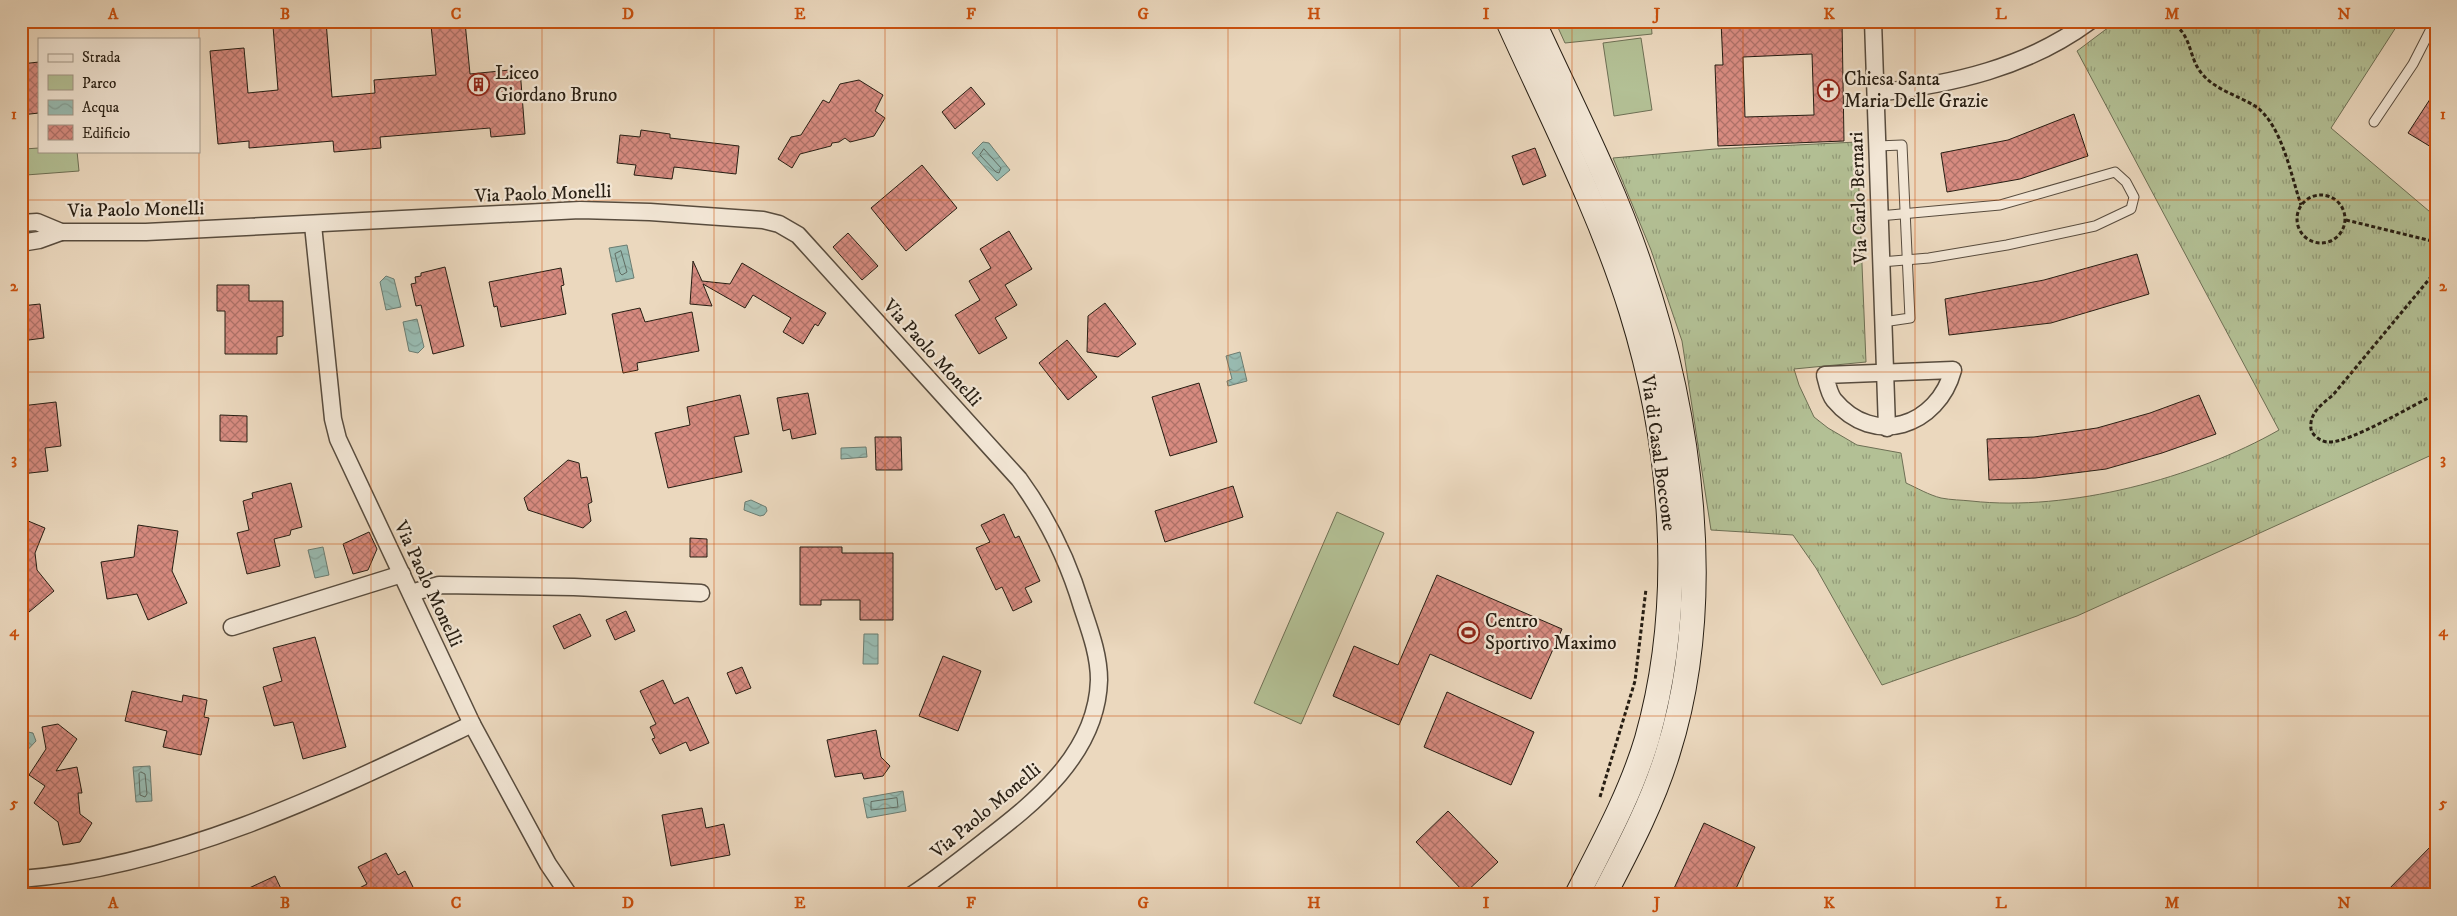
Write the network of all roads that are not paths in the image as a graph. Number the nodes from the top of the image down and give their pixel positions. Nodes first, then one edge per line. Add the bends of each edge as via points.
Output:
1 (1508, 21) edge
2 (1533, 21) edge
3 (1873, 21) edge
4 (2090, 21) edge
5 (2435, 21) edge
6 (1876, 93) junction
7 (2374, 122) dead end
8 (1877, 146) junction
9 (1906, 215) junction
10 (1879, 216) junction
11 (21, 223) edge
12 (313, 225) junction
13 (61, 232) junction
14 (21, 243) edge
15 (1908, 260) junction
16 (1881, 262) junction
17 (1883, 322) junction
18 (1884, 373) junction
19 (1887, 428) junction
20 (402, 574) junction
21 (411, 593) junction
22 (701, 593) dead end
23 (232, 627) dead end
24 (472, 724) junction
25 (21, 879) edge
26 (569, 895) edge
27 (912, 895) edge
28 (1578, 895) edge
29 (1604, 895) edge

1 - 28 street, Via di Casal Boccone via 1594,212 1630,309 1654,401 1669,528 1669,615 1656,704 1634,776
2 - 29 street, Via di Casal Boccone via 1615,200 1640,266 1670,372 1684,450 1689,503 1692,621 1679,710 1649,804
3 - 6 street, Via Carlo Bernari
4 - 6 street via 2033,55 2001,68 1950,83
5 - 7 lane via 2413,64
6 - 8 street, Via Carlo Bernari
8 - 9 lane via 1902,145
8 - 10 street, Via Carlo Bernari
9 - 10 lane
9 - 15 lane
9 - 15 lane via 2000,205 2114,172 2126,182 2134,197 2130,209 2095,226 2007,245
10 - 16 street, Via Carlo Bernari
11 - 13 street, Via Paolo Monelli via 37,222
12 - 13 street, Via Paolo Monelli
12 - 20 street, Via Paolo Monelli via 333,419 338,439
12 - 27 street, Via Paolo Monelli via 580,210 753,219 779,224 798,235 840,279 1013,473 1035,502 1059,543 1098,664 1095,708 1064,771 1026,808
13 - 14 street
15 - 16 lane
15 - 17 lane via 1910,318
16 - 17 street, Via Carlo Bernari
17 - 18 street, Via Carlo Bernari
18 - 19 street, Via Carlo Bernari
18 - 19 street via 1825,375 1834,400 1841,406 1870,425
18 - 19 street via 1953,370 1950,383 1938,402 1914,419
20 - 21 street, Via Paolo Monelli
20 - 23 street
21 - 22 street via 440,585
21 - 24 street, Via Paolo Monelli
24 - 25 street via 323,794 224,834 123,862
24 - 26 street, Via Paolo Monelli via 548,864

